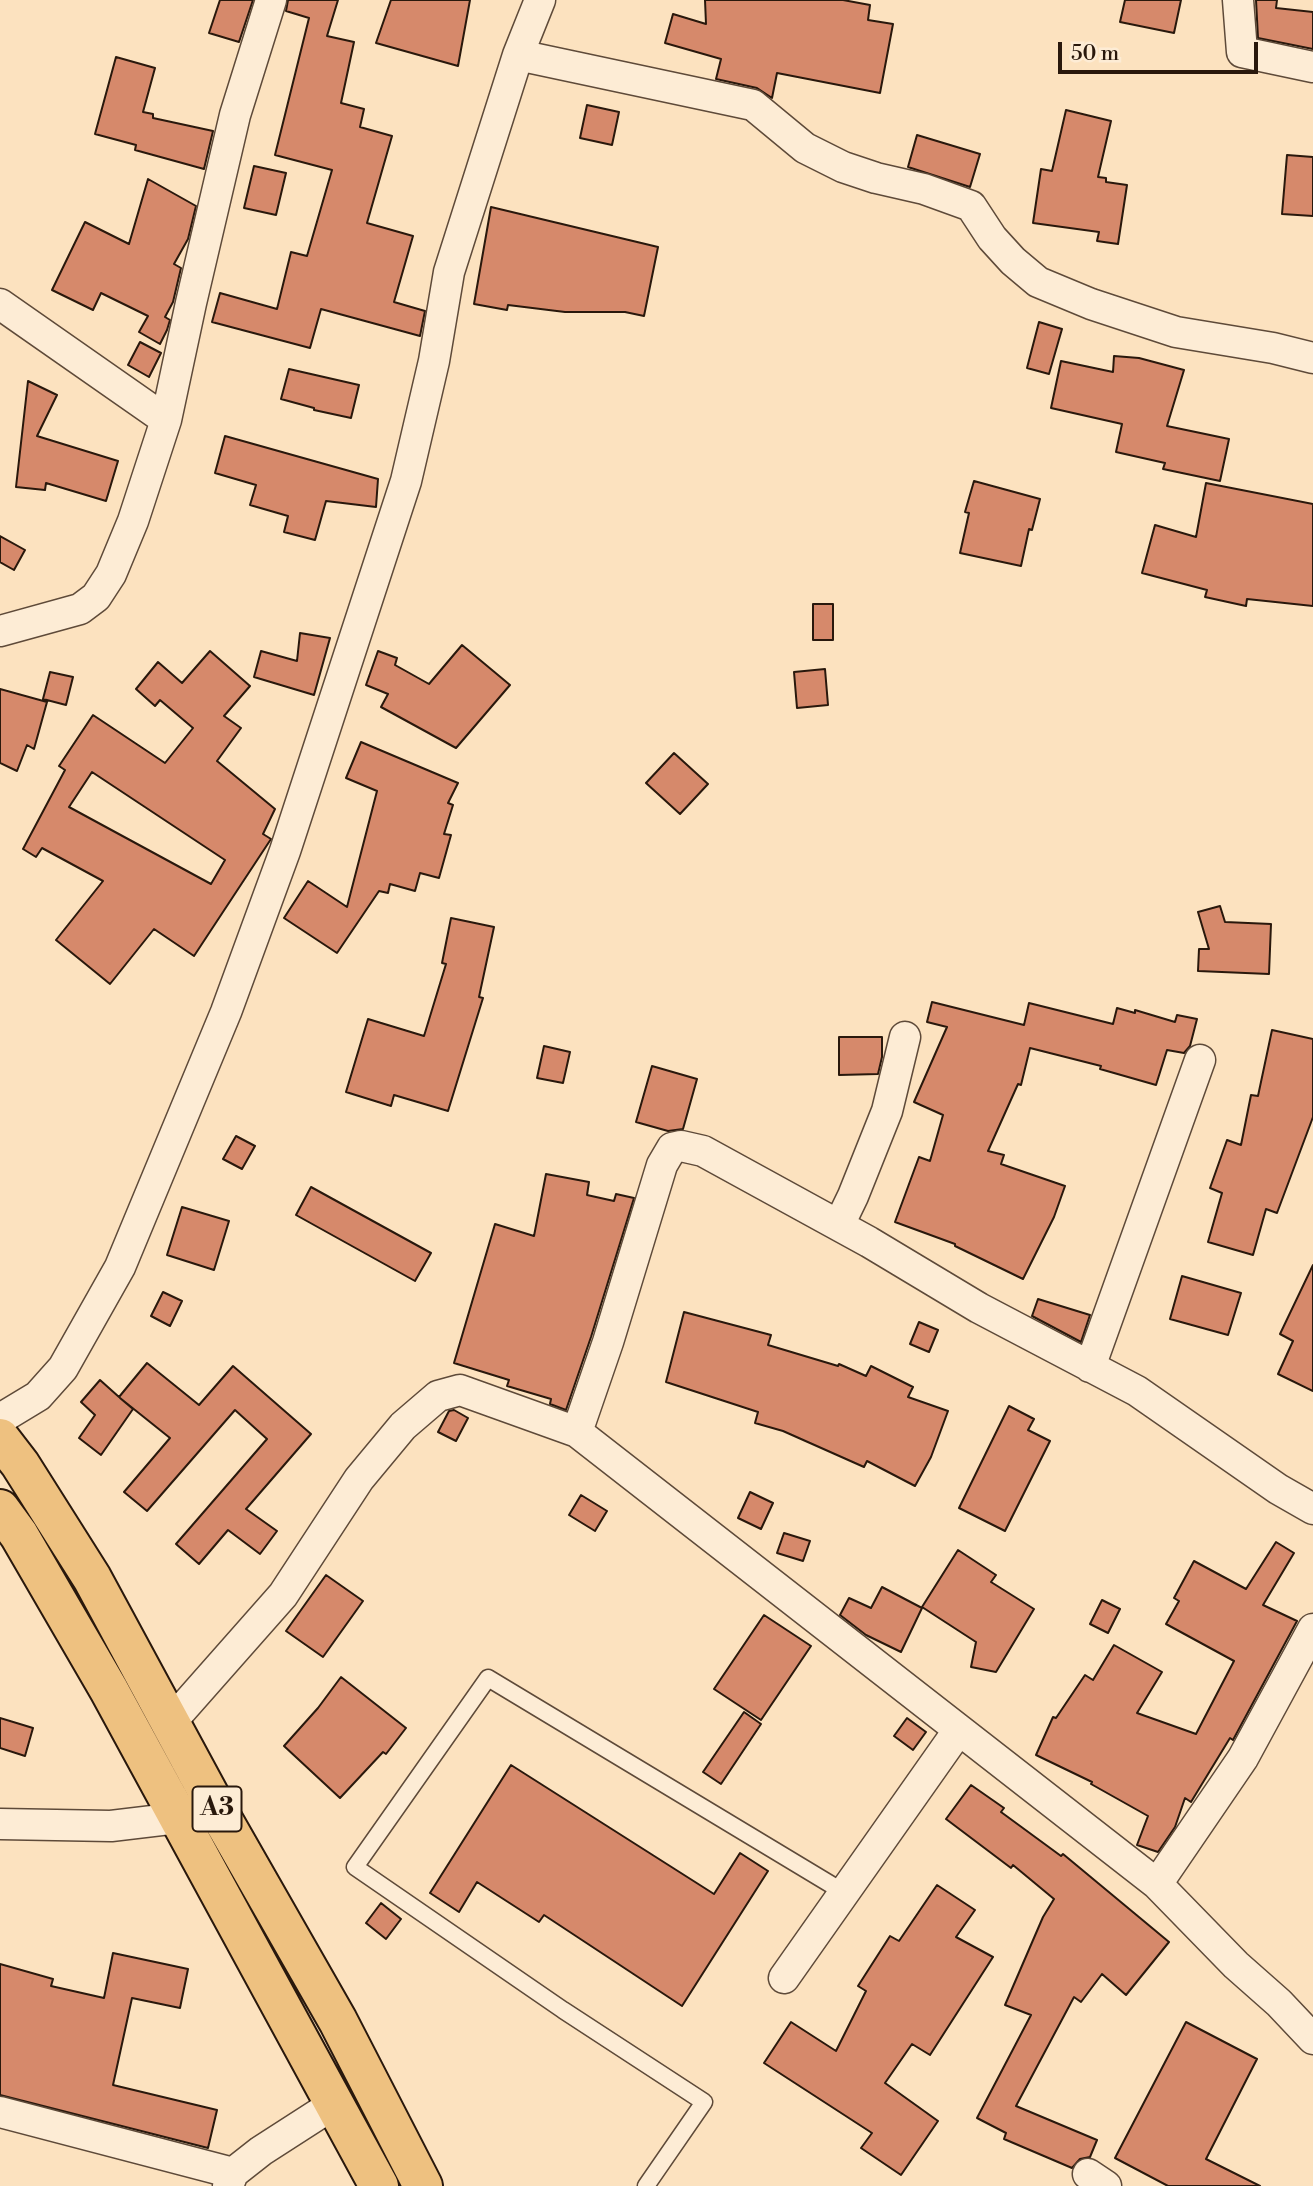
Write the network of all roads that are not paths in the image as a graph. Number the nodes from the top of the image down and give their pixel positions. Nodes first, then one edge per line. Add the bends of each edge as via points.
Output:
1 (271, 0) edge
2 (540, 0) edge
3 (1238, 0) edge
4 (518, 55) junction
5 (1313, 67) edge
6 (0, 304) edge
7 (1313, 358) edge
8 (166, 420) junction
9 (0, 631) edge
10 (905, 1037) dead end
11 (1200, 1060) dead end
12 (839, 1225) junction
13 (1090, 1367) junction
14 (0, 1419) edge
15 (578, 1432) junction
16 (0, 1438) edge
17 (0, 1509) edge
18 (1313, 1509) edge
19 (1313, 1629) edge
20 (170, 1723) junction
21 (958, 1731) junction
22 (178, 1818) junction
23 (0, 1824) edge
24 (1157, 1884) junction
25 (845, 1893) junction
26 (784, 1978) dead end
27 (1313, 2039) edge
28 (334, 2104) junction
29 (0, 2112) edge
30 (231, 2179) edge
31 (379, 2186) edge
32 (424, 2186) edge
33 (646, 2186) edge

1 - 8 street via 235,115
2 - 4 street
3 - 5 street via 1242,52
4 - 7 street via 753,105 805,148 833,162 971,206 992,238 1038,282 1176,332
4 - 14 street via 449,272 435,361 407,481 285,851 226,1013 120,1267 63,1368 38,1396
6 - 8 street
8 - 9 street via 133,521 96,597 80,609
10 - 12 street via 887,1111
11 - 13 street
12 - 13 street
12 - 15 street via 703,1151 672,1148 662,1165
13 - 18 street via 1137,1391
15 - 20 street via 460,1390 438,1396 403,1426 359,1479 283,1595
15 - 21 street
16 - 20 highway, A3 via 92,1578
17 - 22 highway, A3 via 102,1678
19 - 24 street via 1242,1758
20 - 32 highway, A3 via 338,2021
21 - 24 street
21 - 25 street
22 - 23 street via 111,1826
22 - 28 highway, A3
24 - 27 street
25 - 26 street
25 - 33 lane via 488,1678 355,1867 704,2102
28 - 30 street via 261,2151
28 - 31 highway, A3
29 - 30 street

